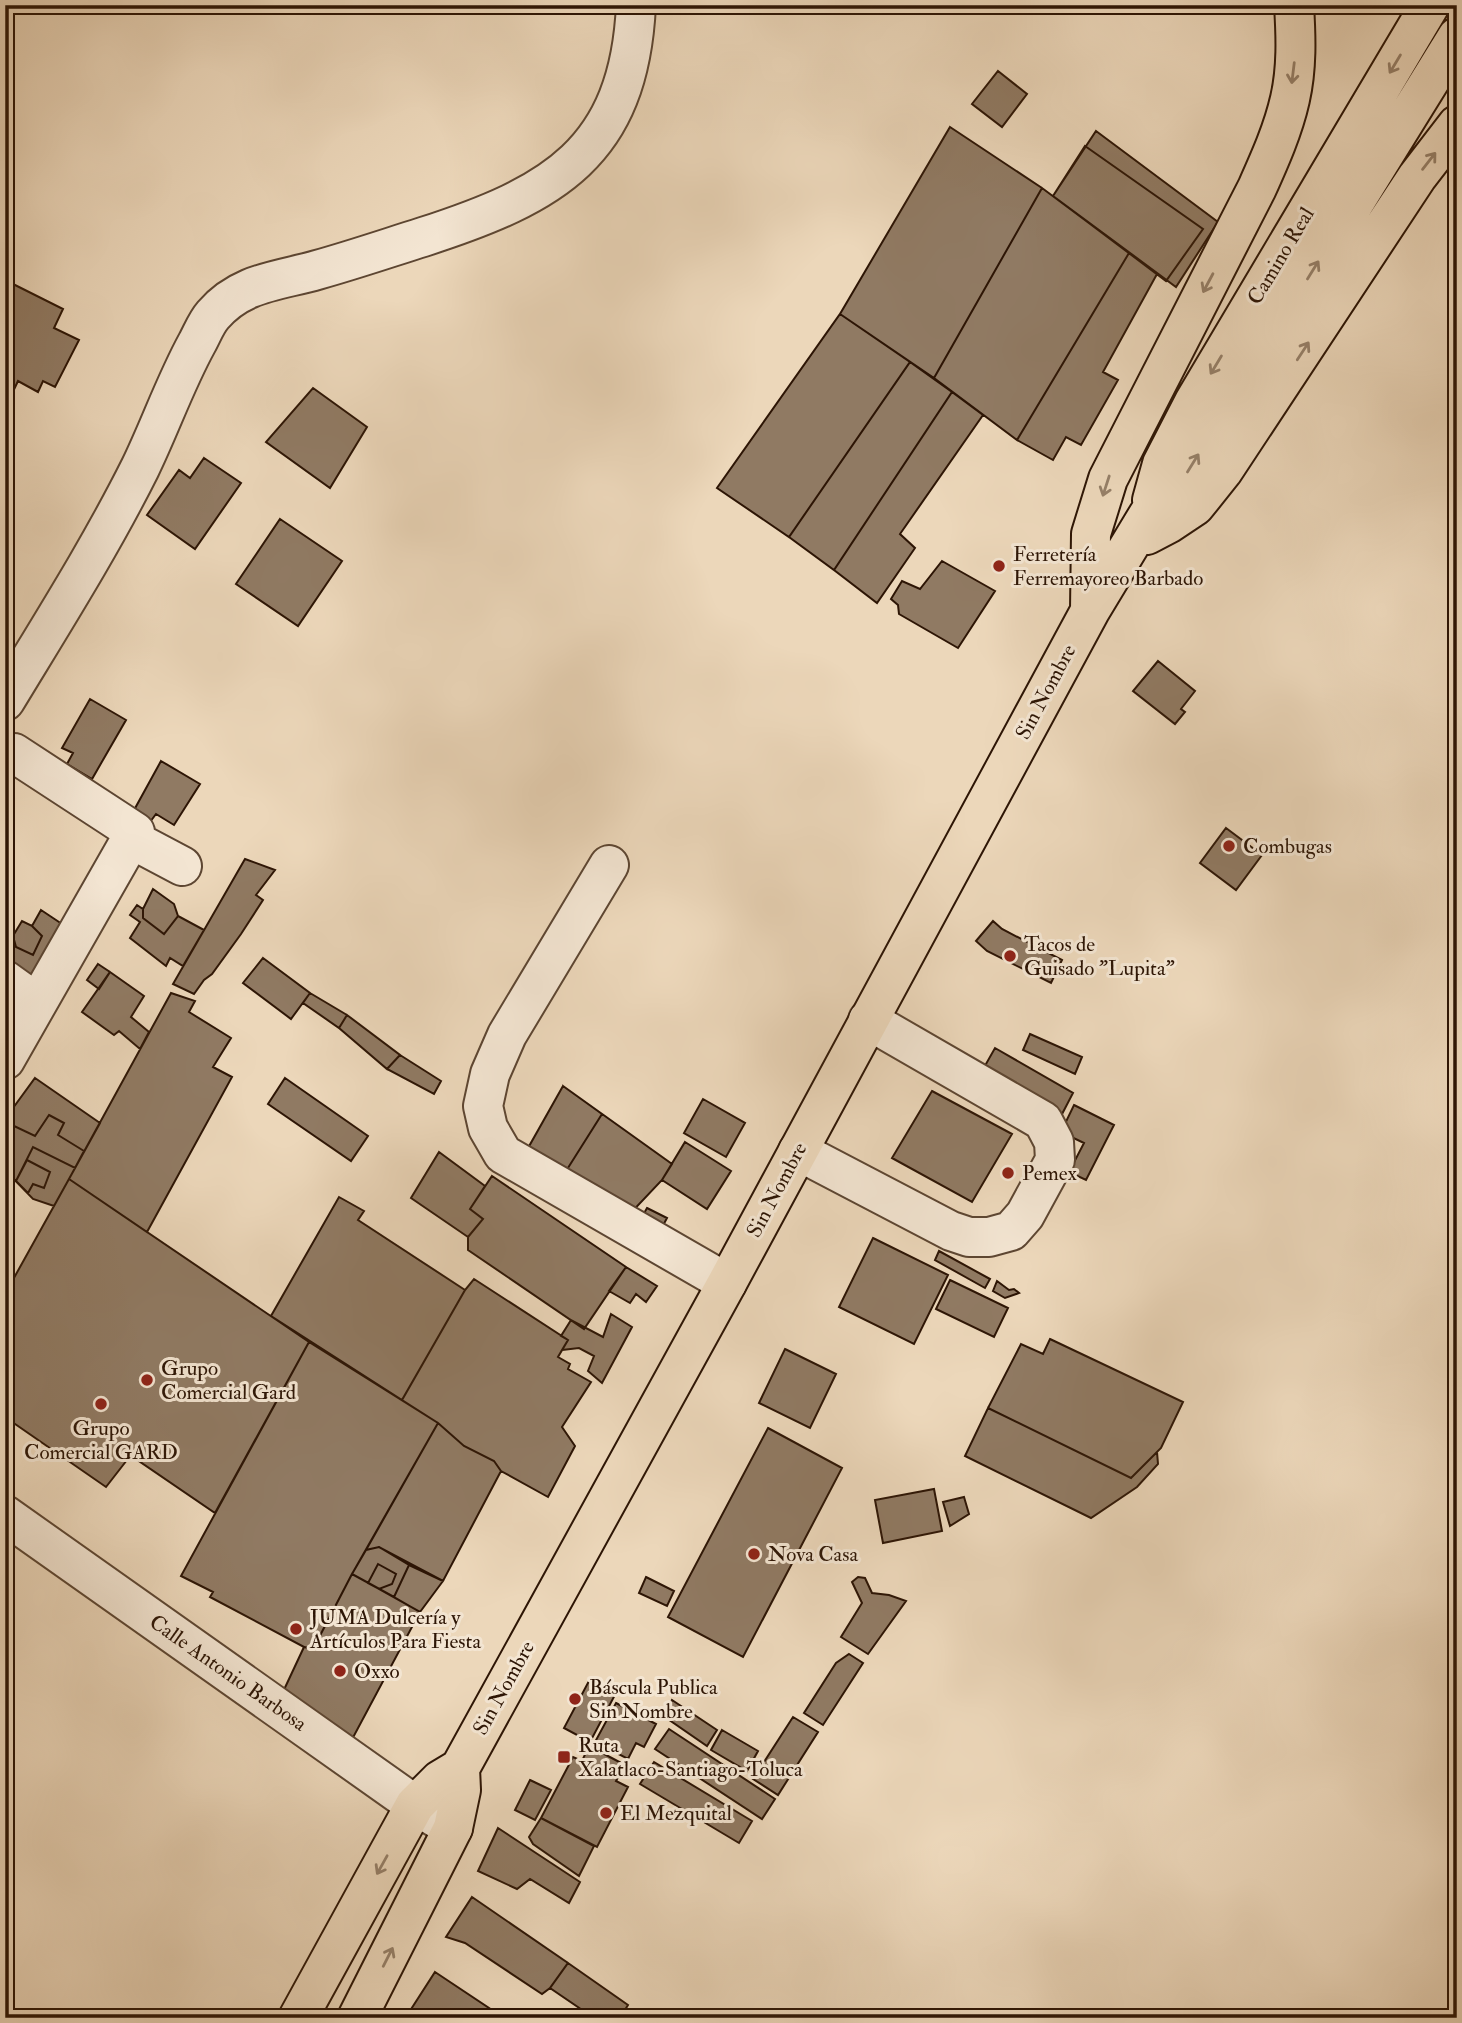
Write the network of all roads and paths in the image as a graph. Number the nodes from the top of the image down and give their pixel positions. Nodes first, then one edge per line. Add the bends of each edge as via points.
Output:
1 (636, 5) edge
2 (1294, 5) edge
3 (1430, 5) edge
4 (1457, 37) edge
5 (1457, 125) edge
6 (1139, 529) junction
7 (1090, 611) junction
8 (5, 701) edge
9 (14, 753) dead end
10 (131, 839) junction
11 (609, 865) dead end
12 (182, 866) dead end
13 (5, 980) edge
14 (37, 1003) junction
15 (868, 1020) junction
16 (5, 1060) edge
17 (798, 1151) junction
18 (727, 1283) junction
19 (5, 1515) edge
20 (460, 1768) junction
21 (415, 1805) junction
22 (453, 1828) junction
23 (298, 2018) edge
24 (357, 2018) edge

1 - 8 street via 626,81 594,141 571,167 532,194 496,211 315,271 260,283 212,316 139,469
2 -> 7 main road via 1296,48 1290,98 1277,141 1108,479 1091,534
3 -> 6 main road, Camino Real via 1194,402 1162,464
6 -> 4 main road via 1187,473
6 -> 5 main road via 1168,524 1195,506 1223,471 1416,177
6 - 7 main road, Sin Nombre
7 - 15 main road, Sin Nombre
9 - 10 street via 135,832
10 - 12 street
10 - 14 street
11 - 18 street via 507,1035 490,1074 483,1106 488,1128 503,1154
13 - 14 street
14 - 16 street
15 - 17 main road, Sin Nombre
15 - 17 street via 1043,1121 1054,1142 1055,1160 1048,1174 1012,1231 969,1237
17 - 18 main road, Sin Nombre
18 - 20 main road, Sin Nombre
19 - 21 street, Calle Antonio Barbosa
20 - 21 main road
20 - 22 main road via 461,1790
21 - 22 street, Calle Antonio Barbosa
21 -> 23 main road
24 -> 22 main road

